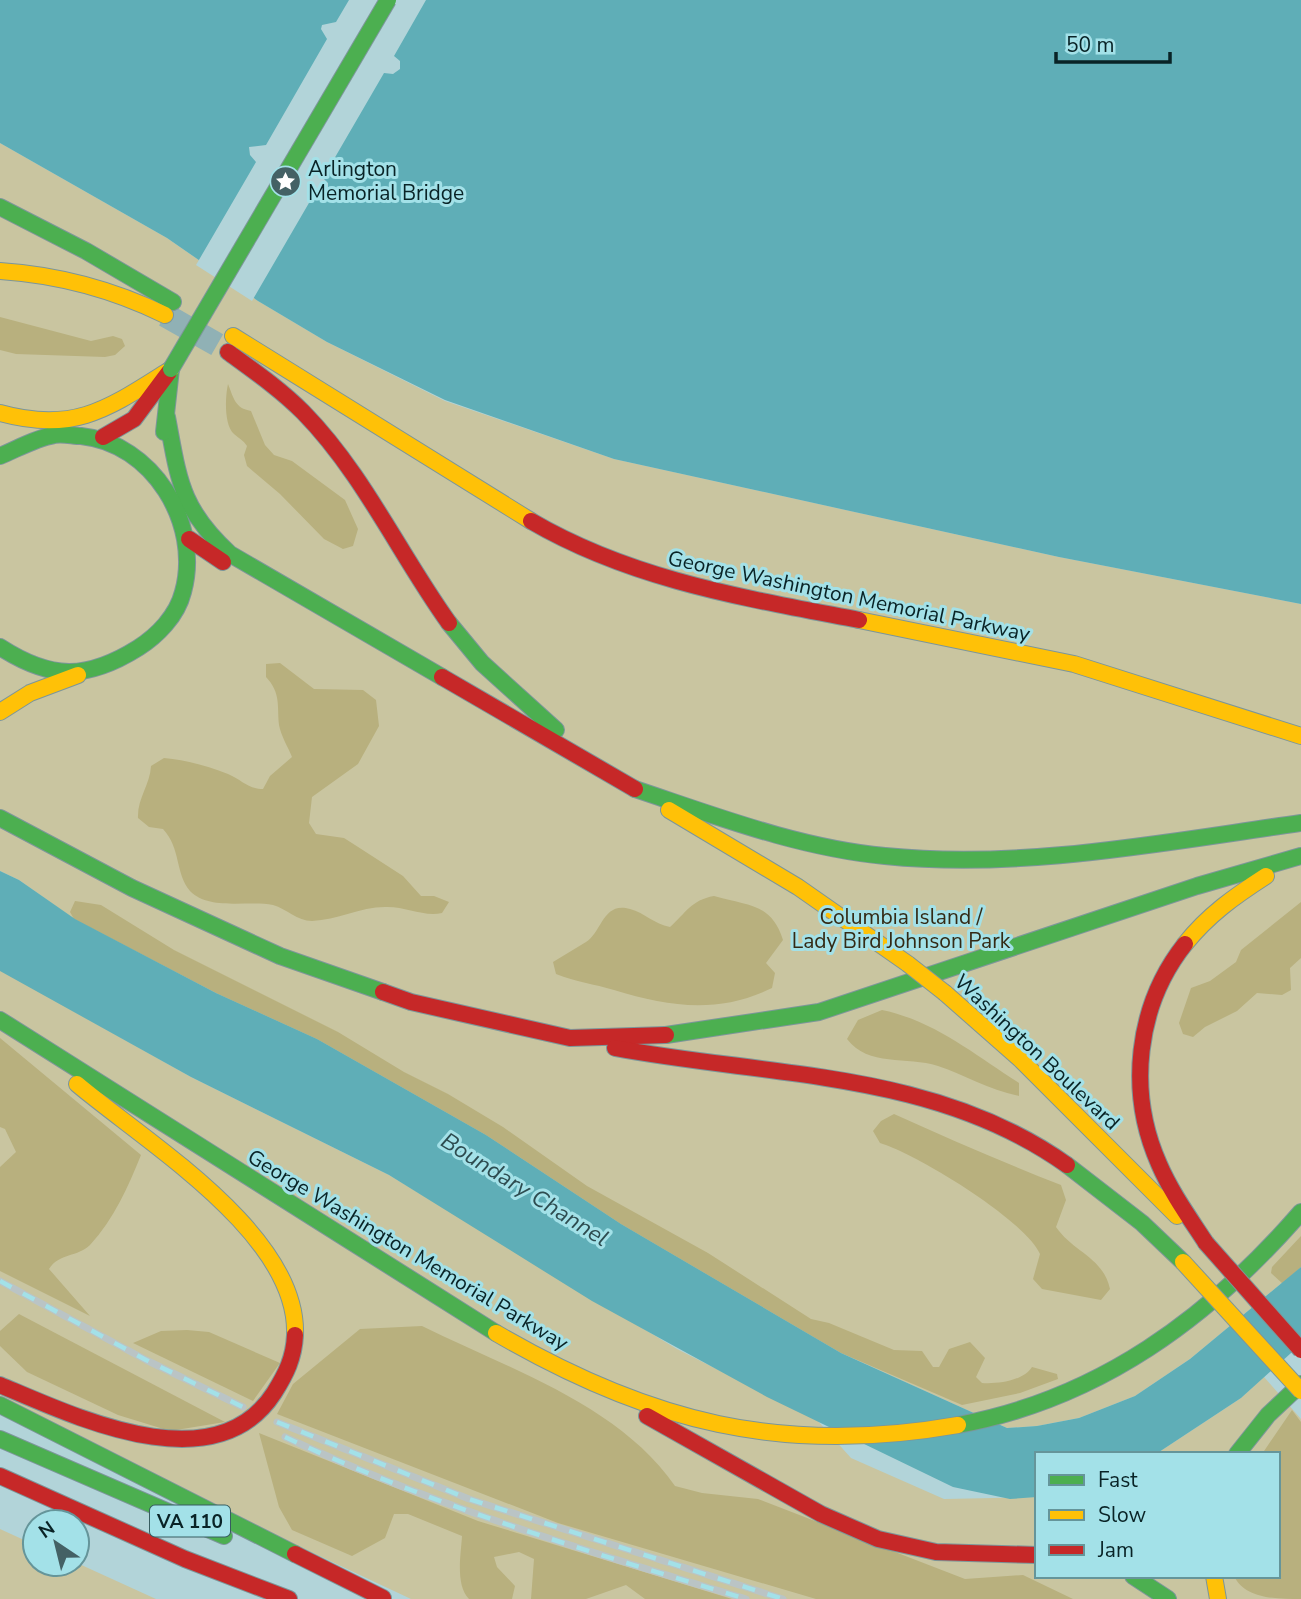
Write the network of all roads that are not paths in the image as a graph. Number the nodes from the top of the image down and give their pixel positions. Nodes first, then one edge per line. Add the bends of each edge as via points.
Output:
1 (388, 0) edge
2 (0, 207) edge
3 (0, 271) edge
4 (171, 369) junction
5 (0, 413) edge
6 (167, 417) junction
7 (0, 424) edge
8 (50, 434) junction
9 (103, 437) junction
10 (0, 456) edge
11 (173, 499) junction
12 (189, 539) junction
13 (269, 578) junction
14 (0, 647) edge
15 (83, 673) junction
16 (0, 712) edge
17 (1301, 736) edge
18 (598, 768) junction
19 (632, 788) junction
20 (0, 818) edge
21 (1301, 823) edge
22 (1301, 857) edge
23 (4, 1022) edge
24 (570, 1038) junction
25 (1301, 1212) edge
26 (1206, 1243) junction
27 (1301, 1350) edge
28 (0, 1385) edge
29 (1298, 1385) edge
30 (612, 1393) junction
31 (0, 1405) edge
32 (0, 1439) edge
33 (1239, 1452) edge
34 (0, 1476) edge
35 (1035, 1549) edge
36 (1013, 1554) junction
37 (1035, 1555) edge
38 (1136, 1578) edge
39 (1200, 1578) edge
40 (1214, 1578) edge
41 (289, 1599) edge
42 (384, 1599) edge
43 (1168, 1599) edge
44 (1204, 1599) edge
45 (1218, 1599) edge

1 - 4 main road, bridge
2 - 3 main road via 86,251 169,309 93,286
4 - 5 main road via 113,406 77,420 36,422
4 - 6 main road
4 - 9 main road via 137,418
6 - 11 main road via 163,461
6 - 13 main road via 175,471 192,510 222,547
7 - 8 main road
8 - 9 main road
8 - 10 main road
9 - 11 main road via 144,462
11 - 12 main road
12 - 13 main road via 232,567
12 - 15 main road via 183,591 159,633 120,662
13 - 18 main road
14 - 15 main road via 45,668
15 - 16 main road via 30,693
17 - 18 main road, George Washington Memorial Parkway via 1074,664 720,593 623,566 520,516 322,389 229,343 309,415 353,473 460,639 503,685
18 - 19 main road
19 - 21 main road via 778,836 907,858 1056,855
19 - 26 main road, Washington Boulevard, bridge via 798,887 945,993 1027,1066
20 - 24 main road via 132,888 280,956 411,1002
22 - 24 main road via 1197,886 819,1012 643,1037
22 - 26 main road via 1234,894 1208,915 1173,958 1148,1010 1139,1069 1144,1122 1163,1174
23 - 28 main road via 252,1231 289,1291 295,1346 284,1380 257,1416 200,1440 170,1440 141,1433 66,1412
23 - 30 main road, George Washington Memorial Parkway via 447,1303
24 - 29 main road, bridge via 640,1053 878,1086 1002,1125 1049,1151 1114,1198 1183,1262
25 - 30 main road, George Washington Memorial Parkway via 1237,1281 1184,1326 1130,1360 1054,1396 990,1418 930,1431 818,1438 721,1427
26 - 27 main road, Washington Boulevard, bridge
29 - 33 main road
30 - 36 main road via 764,1483 859,1532 916,1549
31 - 42 main road
32 - 42 main road, VA 110
34 - 41 main road, VA 110 via 185,1559
35 - 36 main road
36 - 37 main road
38 - 43 main road
39 - 44 main road
40 - 45 main road

